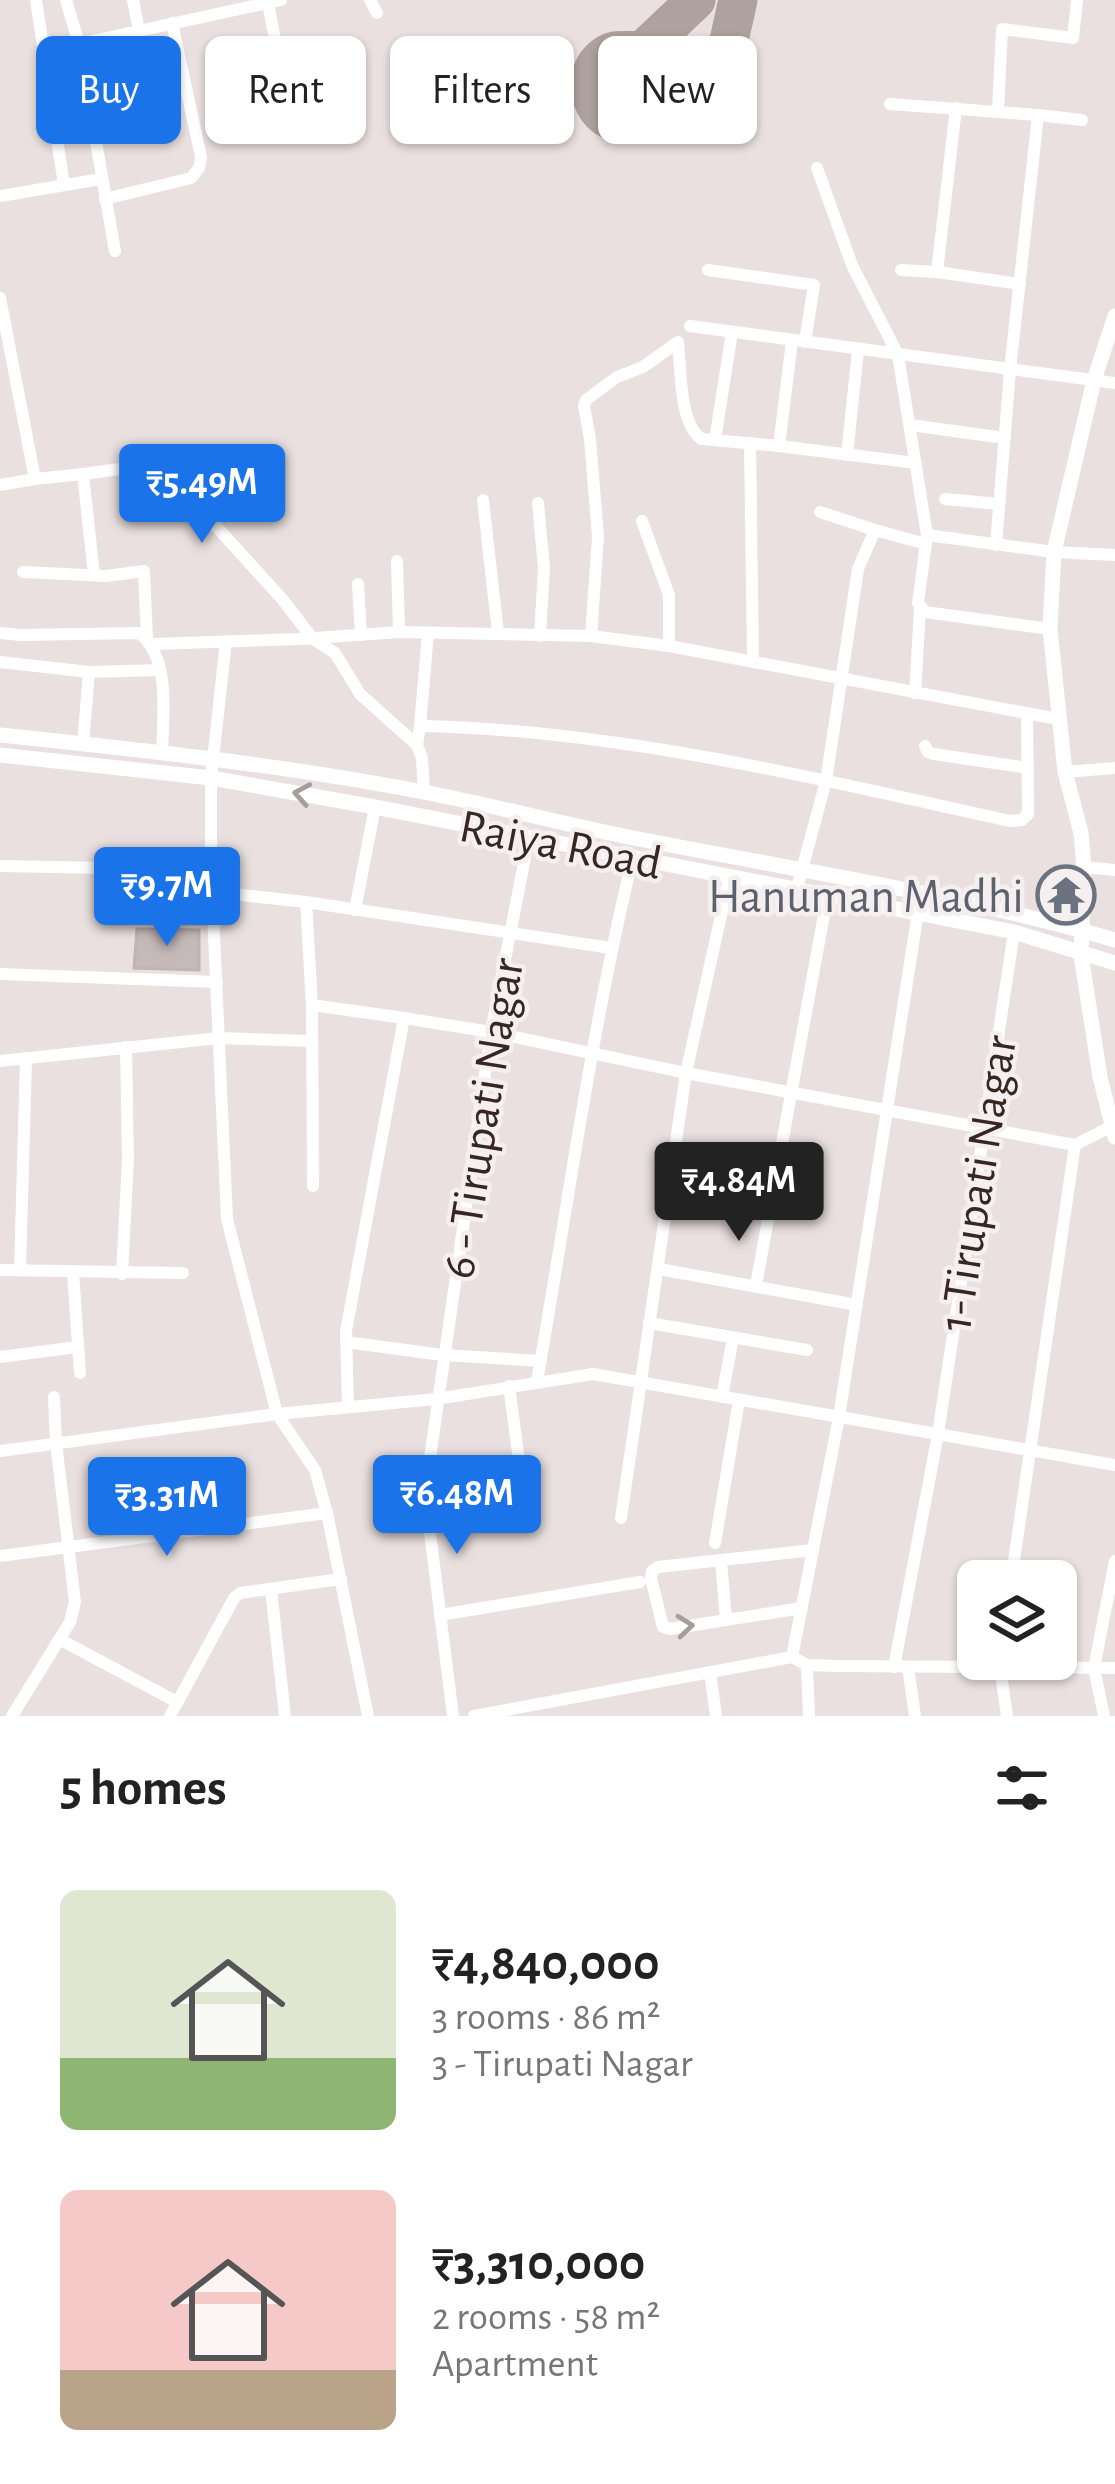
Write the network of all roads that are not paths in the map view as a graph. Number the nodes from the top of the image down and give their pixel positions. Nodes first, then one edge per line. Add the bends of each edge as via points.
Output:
1 (36, 0) edge
2 (67, 0) edge
3 (133, 0) edge
4 (1077, 0) edge
5 (274, 2) edge
6 (229, 5) edge
7 (172, 23) junction
8 (139, 30) junction
9 (77, 36) edge
10 (113, 36) edge
11 (278, 36) edge
12 (890, 104) dead end
13 (956, 108) junction
14 (998, 111) junction
15 (1038, 116) junction
16 (1082, 120) dead end
17 (95, 144) edge
18 (817, 168) dead end
19 (101, 179) junction
20 (64, 185) junction
21 (0, 196) edge
22 (105, 199) junction
23 (115, 250) dead end
24 (708, 270) dead end
25 (901, 270) dead end
26 (938, 272) junction
27 (1020, 284) junction
28 (0, 298) edge
29 (1115, 316) edge
30 (690, 326) dead end
31 (732, 332) junction
32 (798, 341) junction
33 (4, 345) edge
34 (858, 350) junction
35 (898, 355) junction
36 (1010, 370) junction
37 (1094, 380) junction
38 (1115, 383) edge
39 (910, 425) junction
40 (1005, 438) junction
41 (715, 440) junction
42 (750, 443) junction
43 (779, 446) junction
44 (847, 455) junction
45 (916, 463) junction
46 (83, 474) junction
47 (35, 479) junction
48 (0, 485) edge
49 (945, 499) dead end
50 (483, 500) dead end
51 (538, 503) dead end
52 (1000, 504) junction
53 (820, 512) dead end
54 (642, 521) dead end
55 (875, 530) junction
56 (926, 539) junction
57 (996, 545) junction
58 (1054, 553) junction
59 (1115, 555) edge
60 (398, 561) dead end
61 (22, 572) dead end
62 (94, 575) junction
63 (358, 584) dead end
64 (920, 609) junction
65 (1049, 629) junction
66 (399, 632) junction
67 (0, 633) edge
68 (428, 633) junction
69 (498, 633) junction
70 (361, 634) junction
71 (540, 635) junction
72 (591, 636) junction
73 (314, 639) junction
74 (149, 641) junction
75 (226, 641) junction
76 (669, 646) junction
77 (0, 662) edge
78 (753, 662) junction
79 (160, 670) junction
80 (89, 672) junction
81 (843, 680) junction
82 (915, 693) junction
83 (1027, 713) junction
84 (1058, 719) junction
85 (420, 726) junction
86 (0, 735) edge
87 (83, 744) junction
88 (417, 745) junction
89 (925, 746) dead end
90 (163, 751) junction
91 (0, 755) edge
92 (214, 758) junction
93 (1028, 768) junction
94 (1115, 768) edge
95 (1065, 772) junction
96 (211, 778) junction
97 (826, 781) junction
98 (424, 792) junction
99 (375, 807) junction
100 (529, 837) junction
101 (633, 857) junction
102 (0, 866) edge
103 (1084, 867) junction
104 (801, 869) junction
105 (211, 870) junction
106 (1115, 870) edge
107 (730, 875) junction
108 (797, 888) junction
109 (213, 892) junction
110 (828, 893) junction
111 (306, 902) junction
112 (355, 910) junction
113 (918, 912) junction
114 (1082, 930) junction
115 (1014, 932) junction
116 (512, 935) junction
117 (1115, 940) edge
118 (611, 948) junction
119 (1081, 955) junction
120 (1115, 963) edge
121 (0, 974) edge
122 (217, 982) junction
123 (312, 1005) junction
124 (404, 1018) junction
125 (491, 1032) junction
126 (219, 1038) junction
127 (312, 1041) junction
128 (126, 1047) junction
129 (591, 1052) junction
130 (26, 1058) junction
131 (0, 1060) edge
132 (686, 1073) junction
133 (1108, 1076) edge
134 (793, 1090) junction
135 (888, 1111) junction
136 (983, 1130) junction
137 (1114, 1132) edge
138 (1075, 1145) junction
139 (313, 1186) dead end
140 (658, 1269) junction
141 (0, 1270) edge
142 (20, 1270) junction
143 (73, 1272) junction
144 (183, 1273) dead end
145 (122, 1274) junction
146 (755, 1285) junction
147 (857, 1305) junction
148 (649, 1323) junction
149 (733, 1337) junction
150 (346, 1342) junction
151 (76, 1347) junction
152 (807, 1350) dead end
153 (443, 1355) junction
154 (0, 1357) edge
155 (541, 1360) junction
156 (80, 1373) dead end
157 (537, 1381) junction
158 (639, 1382) junction
159 (509, 1386) junction
160 (54, 1397) dead end
161 (722, 1397) junction
162 (436, 1399) junction
163 (739, 1400) junction
164 (348, 1407) junction
165 (277, 1414) junction
166 (839, 1417) junction
167 (938, 1434) junction
168 (56, 1443) junction
169 (0, 1451) edge
170 (1031, 1451) junction
171 (1115, 1466) edge
172 (327, 1513) junction
173 (621, 1518) dead end
174 (428, 1519) junction
175 (715, 1543) dead end
176 (71, 1548) junction
177 (813, 1550) junction
178 (0, 1556) edge
179 (721, 1560) junction
180 (1014, 1560) edge
181 (1115, 1561) edge
182 (341, 1580) junction
183 (640, 1582) dead end
184 (271, 1590) junction
185 (802, 1608) junction
186 (440, 1616) junction
187 (726, 1620) junction
188 (59, 1640) junction
189 (792, 1657) junction
190 (957, 1664) edge
191 (807, 1665) junction
192 (901, 1666) junction
193 (1077, 1667) edge
194 (1094, 1668) junction
195 (1115, 1668) edge
196 (710, 1672) junction
197 (1001, 1680) edge
198 (177, 1702) junction
199 (11, 1716) edge
200 (170, 1716) edge
201 (285, 1716) edge
202 (368, 1716) edge
203 (453, 1716) edge
204 (473, 1716) edge
205 (716, 1716) edge
206 (809, 1716) edge
207 (914, 1716) edge
208 (1007, 1716) edge
209 (1104, 1716) edge

1 - 20 street
2 - 9 street
3 - 8 street
4 - 14 street via 1073,38 1002,29
5 - 6 street
5 - 11 street
6 - 7 street
7 - 8 street
7 - 22 street via 200,168 191,178
8 - 10 street
12 - 13 street
13 - 14 street
13 - 26 street
14 - 15 street
15 - 16 street
15 - 27 street
17 - 19 street
18 - 35 street via 852,265
19 - 20 street
19 - 22 street
20 - 21 street
22 - 23 street
24 - 32 street via 814,285
25 - 26 street
26 - 27 street
27 - 36 street
28 - 33 street
29 - 37 street
30 - 31 street
31 - 32 street
31 - 41 street
32 - 34 street
32 - 43 street
33 - 47 street
34 - 35 street
34 - 44 street
35 - 36 street
35 - 39 street
36 - 37 street
36 - 40 street
37 - 38 street
37 - 58 street
39 - 40 street
39 - 45 street
40 - 52 street
41 - 42 street
41 - 72 street via 691,430 678,342 586,400 598,537
42 - 43 street
42 - 78 street
43 - 44 street
44 - 45 street
45 - 56 street
46 - 47 street
46 - 62 street
46 - 73 street via 165,470
47 - 48 street
49 - 52 street
50 - 69 street
51 - 71 street
52 - 57 street
53 - 55 street
54 - 76 street via 668,595
55 - 56 street
55 - 81 street via 859,569
56 - 57 street
56 - 64 street
57 - 58 street
58 - 59 street
58 - 65 street
60 - 66 street
61 - 62 street
62 - 74 street via 144,571
63 - 70 street
64 - 65 street
64 - 82 street
65 - 84 street
66 - 68 street
66 - 70 street
67 - 74 street via 139,633
68 - 69 street
68 - 85 street
69 - 71 street
70 - 73 street
71 - 72 street
72 - 76 street
73 - 75 street
73 - 88 street via 335,652 360,694
74 - 75 street
74 - 79 street
75 - 92 street
76 - 78 street
77 - 80 street
78 - 81 street
79 - 80 street
79 - 90 street
80 - 87 street
81 - 82 street
81 - 97 street
82 - 83 street
83 - 84 street
83 - 93 street
84 - 95 street
85 - 88 street
85 - 97 street via 652,749
86 - 87 street, Raiya Road
87 - 90 street, Raiya Road
88 - 98 street
89 - 93 street
90 - 92 street, Raiya Road
91 - 96 street, Raiya Road
92 - 96 street
92 - 98 street, Raiya Road
93 - 97 street via 1028,814 1011,821
94 - 95 street
95 - 103 street
99 -> 96 street, Raiya Road
96 - 105 street
97 - 104 street
98 - 104 street, Raiya Road
99 - 100 street, Raiya Road
99 - 112 street
100 - 101 street, Raiya Road
100 - 116 street, 6 - Tirupati Nagar
101 - 107 street, Raiya Road
101 - 118 street
102 - 105 street
103 - 106 street
103 - 114 street
104 - 108 street
104 - 114 street, Raiya Road
105 - 109 street
107 - 108 street, Raiya Road
107 - 132 street
108 - 110 street, Raiya Road
109 - 111 street
109 - 122 street
110 - 113 street, Raiya Road
110 - 134 street
111 - 112 street
111 - 123 street
112 - 116 street
113 - 115 street, Raiya Road
113 - 135 street
114 - 117 street, Raiya Road
114 - 119 street
115 - 119 street, Raiya Road
115 - 136 street, 1-Tirupati Nagar
116 - 118 street
116 - 125 street, 6 - Tirupati Nagar
118 - 129 street
119 - 120 street, Raiya Road
119 - 133 street
121 - 122 street
122 - 126 street
123 - 124 street
123 - 127 street
124 - 125 street
124 - 150 street
125 - 129 street
125 - 153 street, 6 - Tirupati Nagar
126 - 127 street
126 - 128 street
126 - 165 street via 227,1219
127 - 139 street
128 - 130 street
128 - 145 street
129 - 132 street
129 - 155 street
130 - 131 street
130 - 142 street
132 - 134 street
132 - 140 street
133 - 137 street
134 - 135 street
134 - 146 street
135 - 136 street
135 - 147 street
136 - 138 street
136 - 167 street, 1-Tirupati Nagar
137 - 138 street
138 - 170 street
140 - 146 street
140 - 148 street
141 - 142 street
142 - 143 street
143 - 145 street
143 - 151 street
144 - 145 street
146 - 147 street
147 - 166 street
148 - 149 street
148 - 158 street
149 - 152 street
149 - 161 street
150 - 153 street
150 - 164 street
151 - 154 street
151 - 156 street
153 - 155 street
153 - 162 street, 6 - Tirupati Nagar
155 - 157 street
157 - 158 street via 592,1374
157 - 159 street
158 - 161 street
158 - 173 street
159 - 162 street
159 - 174 street via 525,1505
160 - 168 street
161 - 163 street
162 - 164 street
162 - 174 street, 6 - Tirupati Nagar
163 - 166 street
163 - 175 street
164 - 165 street
165 - 168 street
165 - 172 street via 315,1470
166 - 167 street
166 - 177 street
167 - 170 street
167 - 192 street, 1-Tirupati Nagar
168 - 169 street
168 - 176 street
170 - 171 street
170 - 180 street
172 - 176 street
172 - 182 street
174 - 186 street, 6 - Tirupati Nagar
176 - 178 street
176 - 188 street via 75,1602
177 - 179 street
177 - 185 street
179 - 187 street
179 -> 187 street via 658,1567 651,1578 663,1627
181 - 194 street
182 - 184 street
182 - 202 street
183 - 186 street
184 - 198 street via 234,1598
184 - 201 street
185 - 187 street
185 - 189 street
186 - 203 street, 6 - Tirupati Nagar
188 - 198 street
188 - 199 street
189 - 191 street
189 - 196 street
190 - 192 street
191 - 192 street
191 - 206 street
192 - 207 street, 1-Tirupati Nagar
193 - 194 street
194 - 195 street
194 - 209 street
196 - 204 street
196 - 205 street
197 - 208 street
198 - 200 street

